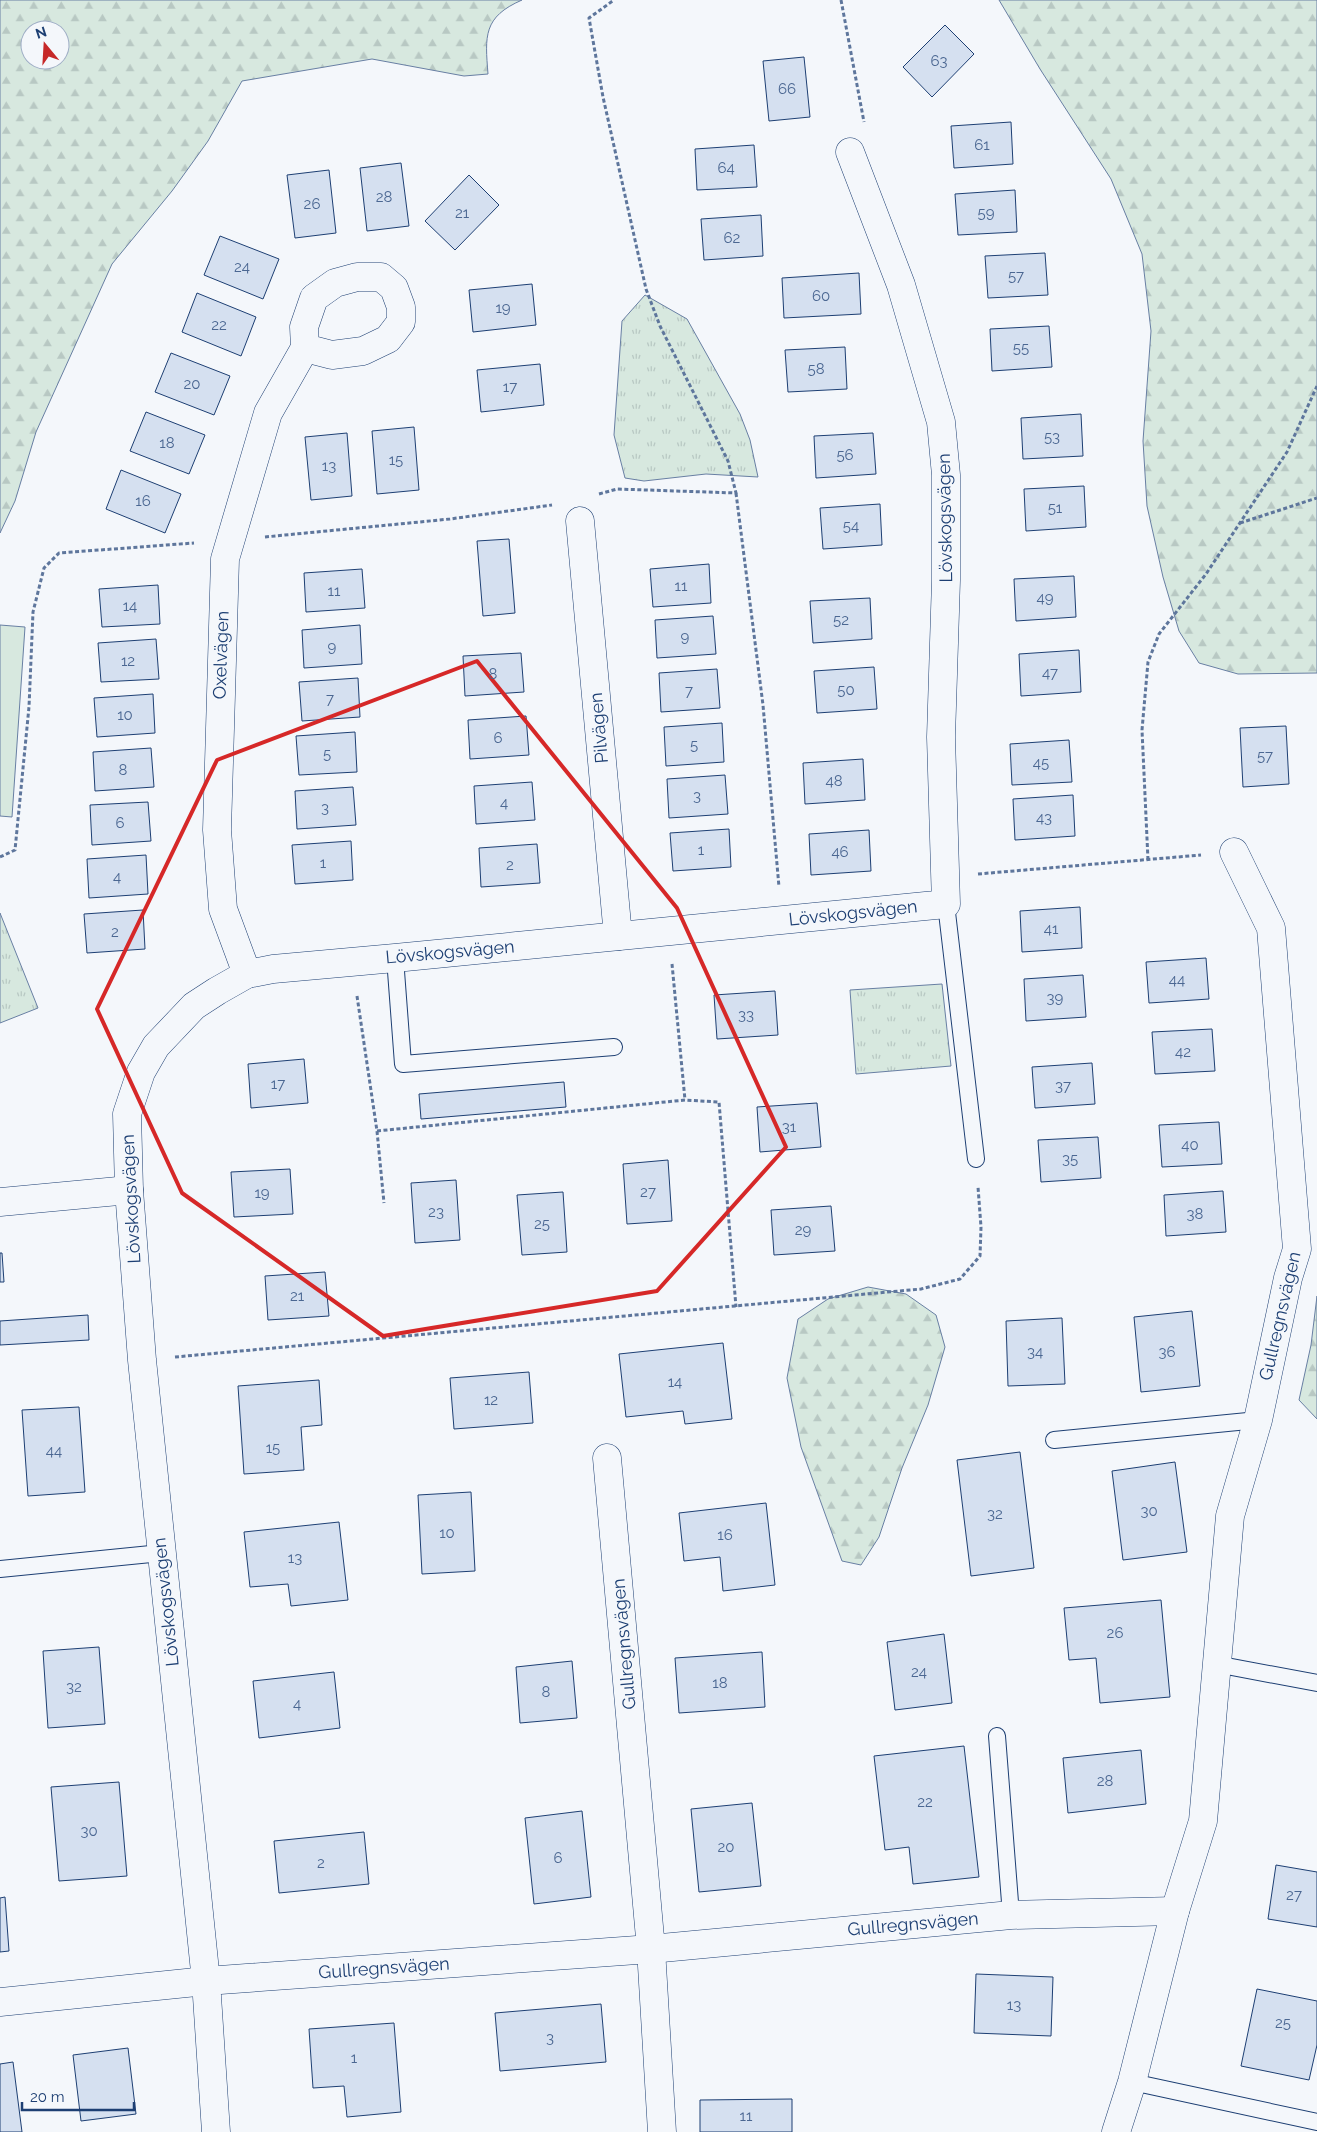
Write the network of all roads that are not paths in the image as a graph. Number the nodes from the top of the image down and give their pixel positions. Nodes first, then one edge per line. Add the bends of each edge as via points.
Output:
1 (850, 152) road end
2 (305, 348) dead end
3 (580, 520) dead end
4 (1234, 852) road end
5 (946, 904) junction
6 (618, 936) junction
7 (395, 958) junction
8 (247, 974) junction
9 (614, 1046) dead end
10 (976, 1159) road end
11 (129, 1190) junction
12 (0, 1202) edge
13 (1258, 1420) junction
14 (1054, 1440) dead end
15 (607, 1458) dead end
16 (161, 1553) junction
17 (0, 1569) edge
18 (1216, 1664) junction
19 (1317, 1683) edge
20 (997, 1736) dead end
21 (1175, 1911) junction
22 (1011, 1915) junction
23 (651, 1949) junction
24 (206, 1981) junction
25 (0, 2002) edge
26 (1132, 2082) junction
27 (1317, 2122) edge
28 (216, 2132) edge
29 (662, 2132) edge
30 (1116, 2132) edge

1 - 5 street, Lövskogsvägen via 901,285 941,422 946,475 941,737
2 - 8 street, Oxelvägen via 268,413 225,559 217,830 223,909
3 - 6 street, Pilvägen
4 - 13 street, Gullregnsvägen via 1270,928 1297,1249
5 - 6 street, Lövskogsvägen
5 - 10 lane
6 - 7 street, Lövskogsvägen
7 - 8 street, Lövskogsvägen via 352,960
7 - 9 lane via 403,1064
8 - 11 street, Lövskogsvägen via 194,1006 156,1046 141,1072 127,1114
11 - 12 street
11 - 16 street, Lövskogsvägen
13 - 14 lane
13 - 18 street, Gullregnsvägen via 1230,1516
15 - 23 street, Gullregnsvägen
16 - 17 lane
16 - 24 street, Lövskogsvägen
18 - 19 lane
18 - 21 street, Gullregnsvägen via 1203,1821
20 - 22 lane
21 - 22 street, Gullregnsvägen
21 - 26 street, Gullregnsvägen
22 - 23 street, Gullregnsvägen
23 - 24 street, Gullregnsvägen
23 - 29 street, Gullregnsvägen
24 - 25 street
24 - 28 street, Lövskogsvägen
26 - 27 lane
26 - 30 street, Gullregnsvägen

